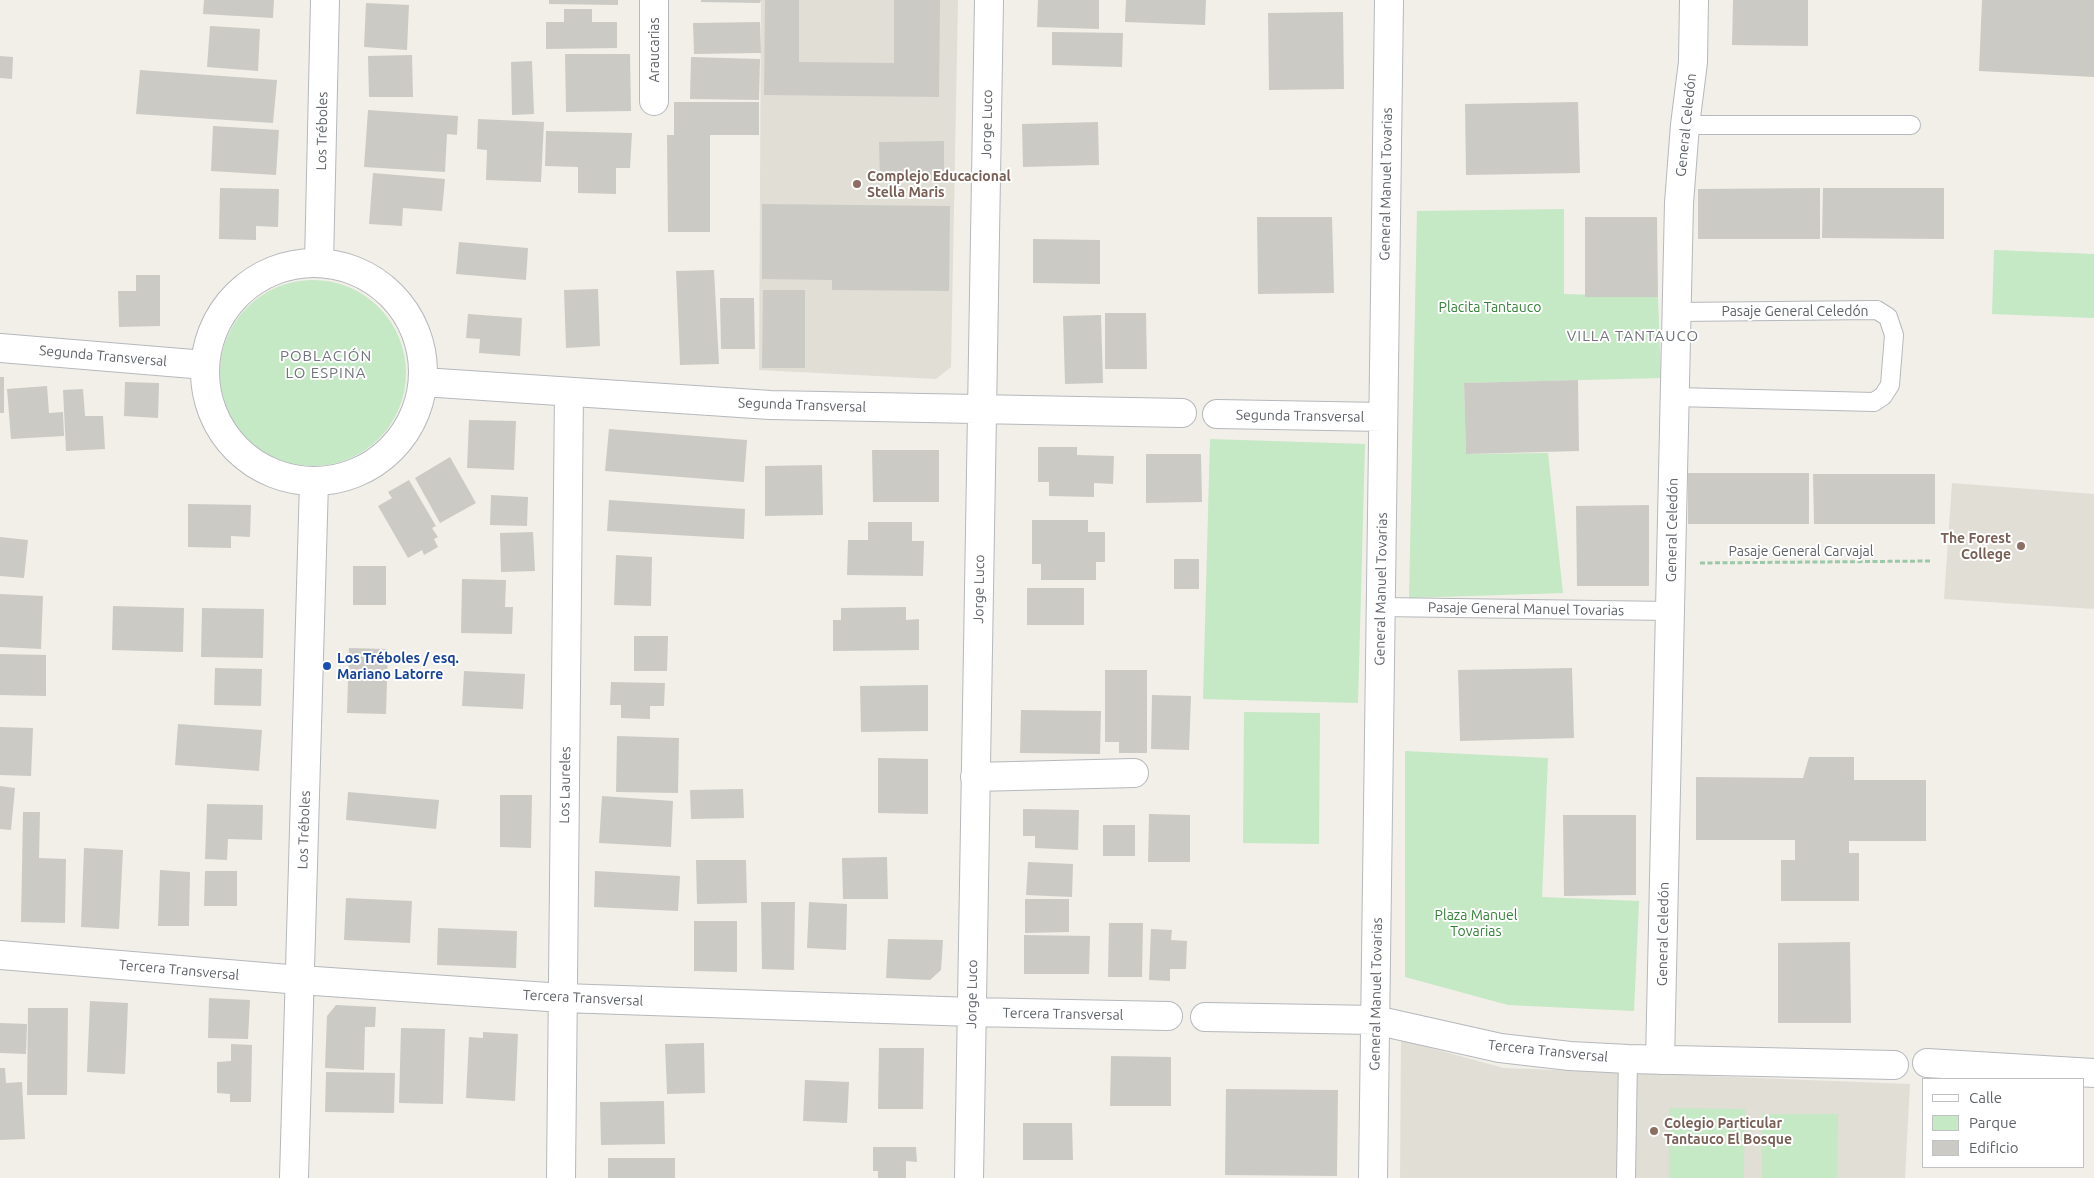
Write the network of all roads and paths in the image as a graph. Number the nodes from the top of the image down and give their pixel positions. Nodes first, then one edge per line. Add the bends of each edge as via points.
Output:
1 (325, 0) edge
2 (654, 0) edge
3 (989, 0) edge
4 (1389, 0) edge
5 (1694, 0) edge
6 (654, 101) dead end
7 (1685, 125) junction
8 (1911, 125) dead end
9 (319, 263) junction
10 (1677, 312) junction
11 (0, 348) edge
12 (205, 365) junction
13 (423, 382) junction
14 (569, 392) junction
15 (1675, 397) junction
16 (982, 409) junction
17 (1182, 413) dead end
18 (1217, 414) dead end
19 (1383, 417) junction
20 (314, 482) junction
21 (1930, 561) dead end
22 (1672, 563) junction
23 (1381, 607) junction
24 (1670, 611) junction
25 (1134, 773) dead end
26 (976, 777) junction
27 (0, 955) edge
28 (300, 980) junction
29 (563, 998) junction
30 (972, 1012) junction
31 (1168, 1016) dead end
32 (1205, 1017) dead end
33 (1375, 1020) junction
34 (1628, 1060) junction
35 (1660, 1060) junction
36 (1927, 1063) dead end
37 (1894, 1065) dead end
38 (2094, 1073) edge
39 (294, 1178) edge
40 (561, 1178) edge
41 (969, 1178) edge
42 (1373, 1178) edge
43 (1626, 1178) edge

1 - 9 street, Los Tréboles
2 - 6 street, Araucarias
3 - 16 street, Jorge Luco
4 - 19 street, General Manuel Tovarias
5 - 7 street, General Celedón
7 - 8 lane
7 - 10 street, General Celedón via 1679,203
9 - 12 street via 282,267 248,284 228,304 214,329
9 - 13 street via 337,265 370,278 396,300 407,314 418,339
10 - 15 street, General Celedón
10 - 15 lane, Pasaje General Celedón via 1878,310 1888,317 1894,335 1890,385 1874,402
11 - 12 street, Segunda Transversal
12 - 20 street via 212,409 223,433 234,447 263,469 279,476
13 - 14 street, Segunda Transversal
13 - 20 street via 412,421 388,453 354,474
14 - 16 street, Segunda Transversal via 797,406
14 - 29 street, Los Laureles
15 - 22 street, General Celedón
16 - 17 street, Segunda Transversal
16 - 26 street, Jorge Luco
18 - 19 street, Segunda Transversal
19 - 23 street, General Manuel Tovarias
20 - 28 street, Los Tréboles
21 - 22 path, Pasaje General Carvajal
22 - 24 street, General Celedón
23 - 24 lane, Pasaje General Manuel Tovarias
23 - 33 street, General Manuel Tovarias
24 - 35 street, General Celedón
25 - 26 street
26 - 30 street, Jorge Luco
27 - 28 street, Tercera Transversal
28 - 29 street, Tercera Transversal
28 - 39 street, Los Tréboles
29 - 30 street, Tercera Transversal
29 - 40 street, Los Laureles
30 - 31 street, Tercera Transversal
30 - 41 street, Jorge Luco
32 - 33 street, Tercera Transversal
33 - 34 street, Tercera Transversal via 1500,1048
33 - 42 street, General Manuel Tovarias
34 - 35 street, Tercera Transversal
34 - 43 lane
35 - 37 street, Tercera Transversal
36 - 38 street

